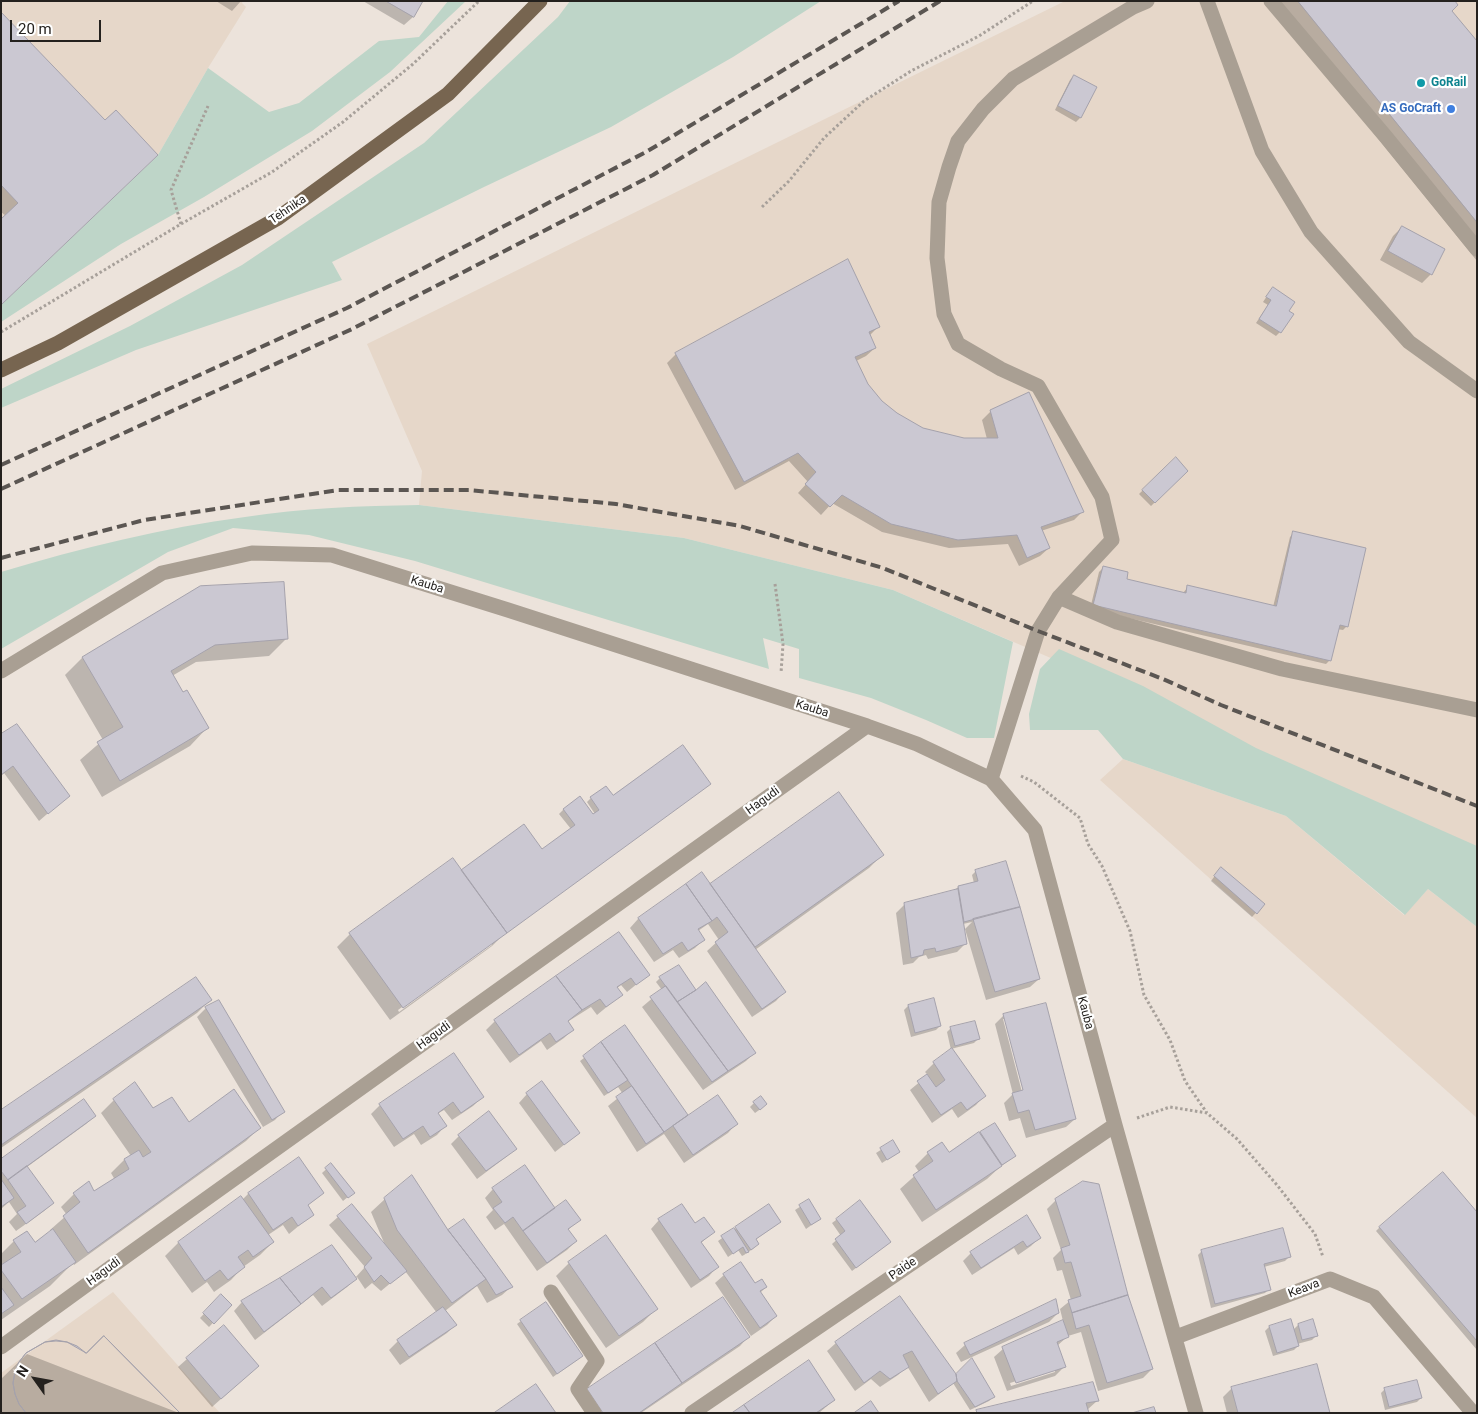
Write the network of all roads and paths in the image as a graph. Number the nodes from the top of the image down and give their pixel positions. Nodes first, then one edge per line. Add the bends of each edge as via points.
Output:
1 (479, 1) edge
2 (540, 1) edge
3 (1034, 1) edge
4 (1147, 1) edge
5 (1207, 1) edge
6 (1271, 1) edge
7 (208, 106) dead end
8 (762, 207) dead end
9 (181, 224) junction
10 (1477, 249) edge
11 (1, 332) edge
12 (1, 370) edge
13 (1477, 391) edge
14 (776, 584) dead end
15 (1059, 597) junction
16 (1, 671) edge
17 (780, 699) junction
18 (1477, 710) edge
19 (867, 726) junction
20 (1019, 775) dead end
21 (991, 779) junction
22 (1207, 1113) junction
23 (1115, 1125) junction
24 (1330, 1279) junction
25 (551, 1292) dead end
26 (1176, 1337) junction
27 (1, 1347) edge
28 (594, 1413) edge
29 (692, 1413) edge
30 (1196, 1413) edge
31 (1473, 1413) edge

1 - 9 path via 413,64 343,122 272,172
2 - 12 main road, Tehnika via 448,94 278,218 58,343
3 - 8 path via 864,101 824,138 789,182
4 - 15 street via 1013,79 983,109 958,142 939,202 936,258 944,314 958,344 1038,386 1102,497 1112,540
5 - 13 street via 1262,151 1311,232 1409,342
6 - 10 street
7 - 9 path via 171,190
9 - 11 path
14 - 17 path via 783,644
15 - 18 street via 1117,622 1282,668
15 - 21 street via 1038,631
16 - 17 street, Kauba via 162,573 252,553 332,555
17 - 19 street, Kauba
19 - 21 street, Kauba via 917,744
19 - 27 street, Hagudi
20 - 22 path via 1034,782 1080,818 1088,844 1102,866 1130,932 1144,995 1170,1040 1185,1081
21 - 23 street, Kauba via 1035,830
22 - 23 path via 1170,1107
22 - 24 path via 1237,1139 1315,1234
23 - 26 street, Kauba
23 - 29 street, Paide
24 - 26 street, Keava
24 - 31 street, Keava via 1374,1297
25 - 28 street via 597,1360 578,1389
26 - 30 street, Kauba

